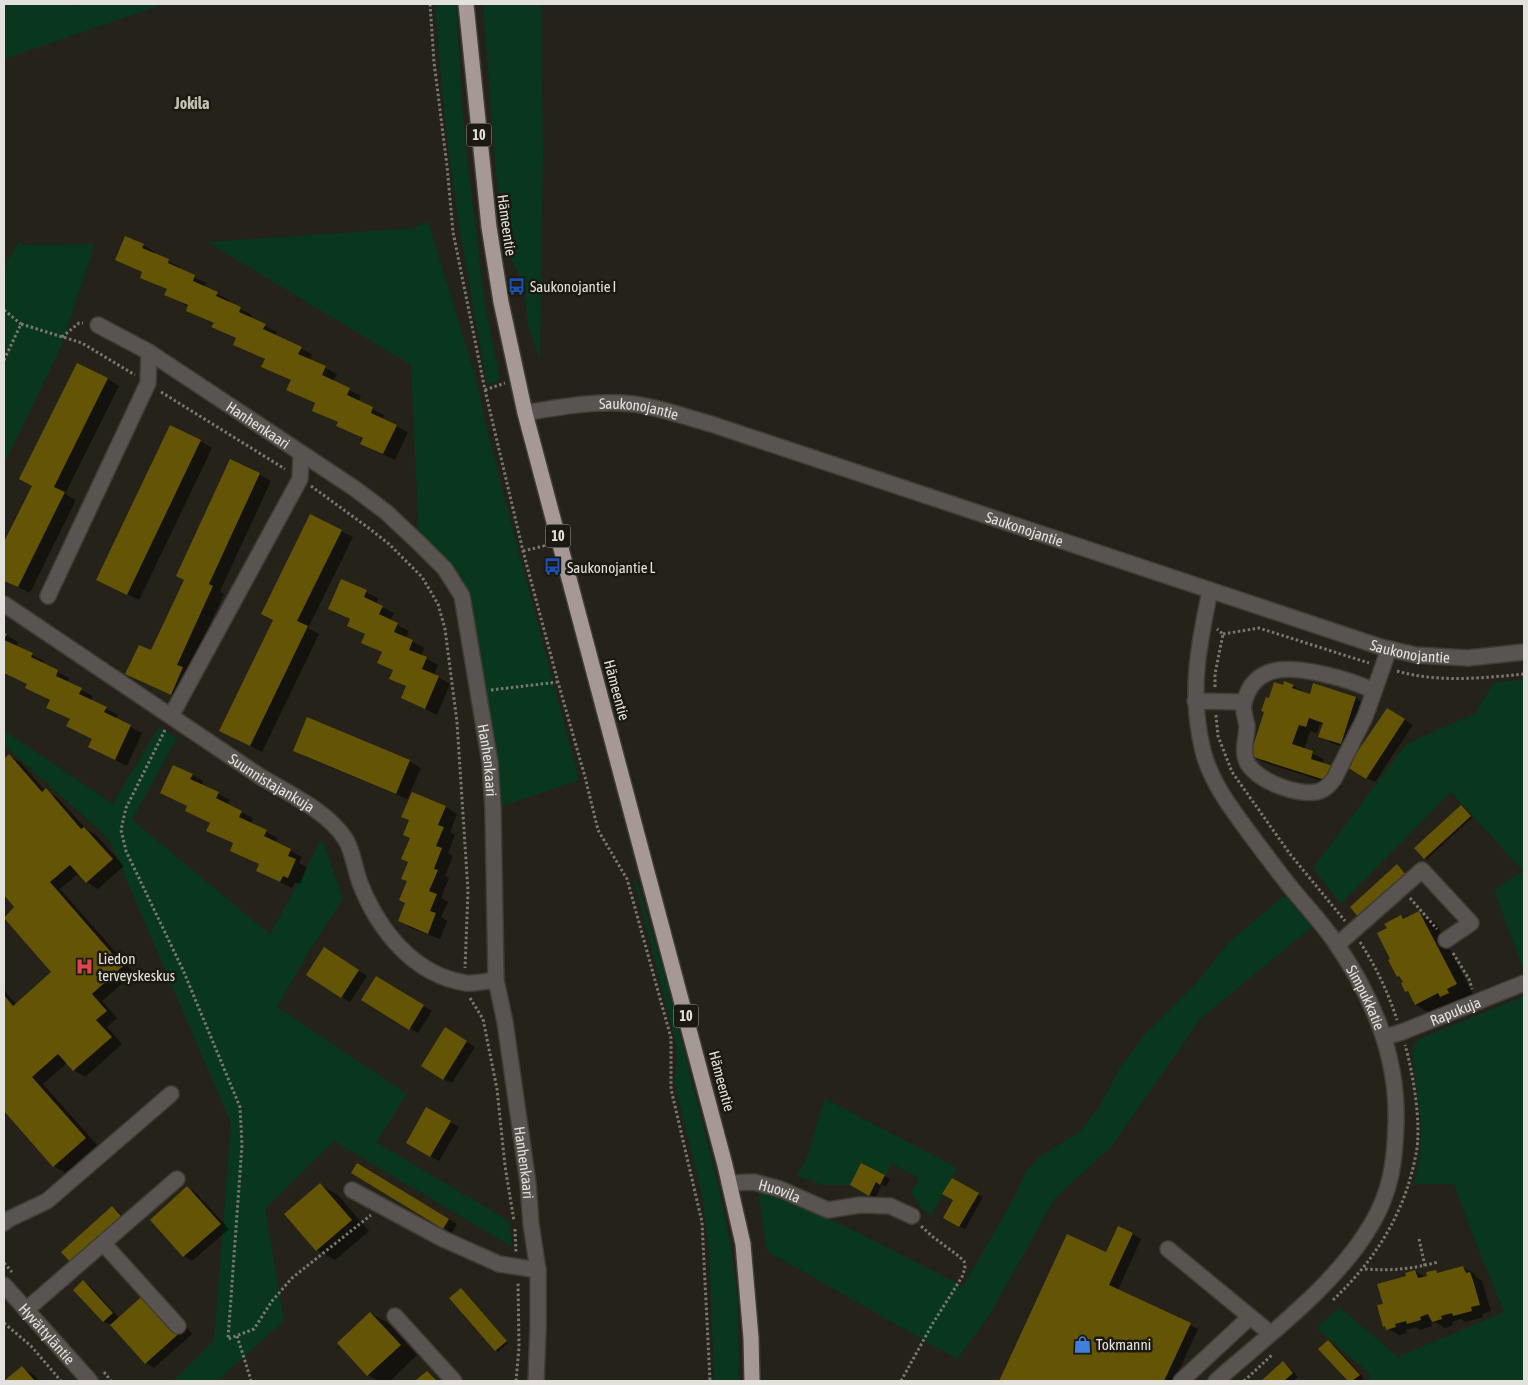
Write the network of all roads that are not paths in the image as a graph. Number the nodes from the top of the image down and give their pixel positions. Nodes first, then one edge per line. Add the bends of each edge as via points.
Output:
1 (466, 4) edge
2 (98, 325) road end
3 (149, 352) junction
4 (525, 413) junction
5 (301, 453) junction
6 (1210, 592) junction
7 (48, 596) dead end
8 (4, 604) edge
9 (1389, 649) junction
10 (1524, 652) edge
11 (1374, 691) junction
12 (1194, 702) junction
13 (1244, 702) junction
14 (172, 716) junction
15 (1446, 940) dead end
16 (1337, 945) junction
17 (496, 980) junction
18 (1524, 982) edge
19 (1385, 1038) junction
20 (171, 1094) dead end
21 (177, 1179) dead end
22 (729, 1183) junction
23 (352, 1190) dead end
24 (912, 1216) road end
25 (4, 1222) edge
26 (103, 1243) junction
27 (1168, 1249) dead end
28 (538, 1270) junction
29 (4, 1286) edge
30 (9, 1301) edge
31 (26, 1310) junction
32 (395, 1316) dead end
33 (1250, 1317) junction
34 (178, 1326) dead end
35 (1270, 1333) junction
36 (90, 1381) edge
37 (454, 1381) edge
38 (536, 1381) edge
39 (752, 1381) edge
40 (1181, 1381) edge
41 (1216, 1381) edge

1 - 4 highway, Hämeentie / 10 via 489,227
2 - 3 street, Hanhenkaari
3 - 5 street, Hanhenkaari
3 - 7 street via 148,383
4 - 6 street, Saukonojantie via 573,405 632,404 656,409 711,424
4 - 22 highway, Hämeentie / 10
5 - 14 street via 300,479
5 - 17 street, Hanhenkaari via 386,512 445,569 462,596 490,763
6 - 9 street, Saukonojantie
6 - 12 street, Simpukkatie via 1196,670
8 - 14 street, Suunnistajankuja
9 - 10 street, Saukonojantie via 1416,655 1468,658
9 - 11 street
11 - 13 street via 1342,678 1289,668 1278,669 1262,677 1250,689
11 - 13 street via 1365,717 1334,779 1320,791 1311,792 1290,790 1275,784 1250,767 1244,750 1247,726
12 - 13 street
12 - 16 street, Simpukkatie via 1203,751 1222,795
14 - 17 street, Suunnistajankuja via 326,818 346,840 360,884 380,924 419,965 445,978 467,983
15 - 16 street via 1471,923 1422,870
16 - 19 street, Simpukkatie via 1370,1001
17 - 28 street, Hanhenkaari via 505,1022
18 - 19 street, Rapukuja
19 - 35 street, Simpukkatie via 1396,1107 1395,1154 1389,1187 1371,1225 1346,1259 1315,1293
20 - 25 street via 47,1200
21 - 26 street
22 - 24 street, Huovila via 754,1182 780,1189 828,1210 860,1205 890,1206
22 - 39 highway, Hämeentie / 10 via 743,1244
23 - 28 street via 441,1238 499,1264
26 - 31 street
26 - 34 street
27 - 33 street
28 - 38 street, Hanhenkaari
29 - 30 street, Hyvättyläntie
30 - 31 street, Hyvättyläntie
31 - 36 street, Hyvättyläntie
32 - 37 street
33 - 35 street
33 - 40 street
35 - 41 street, Simpukkatie

